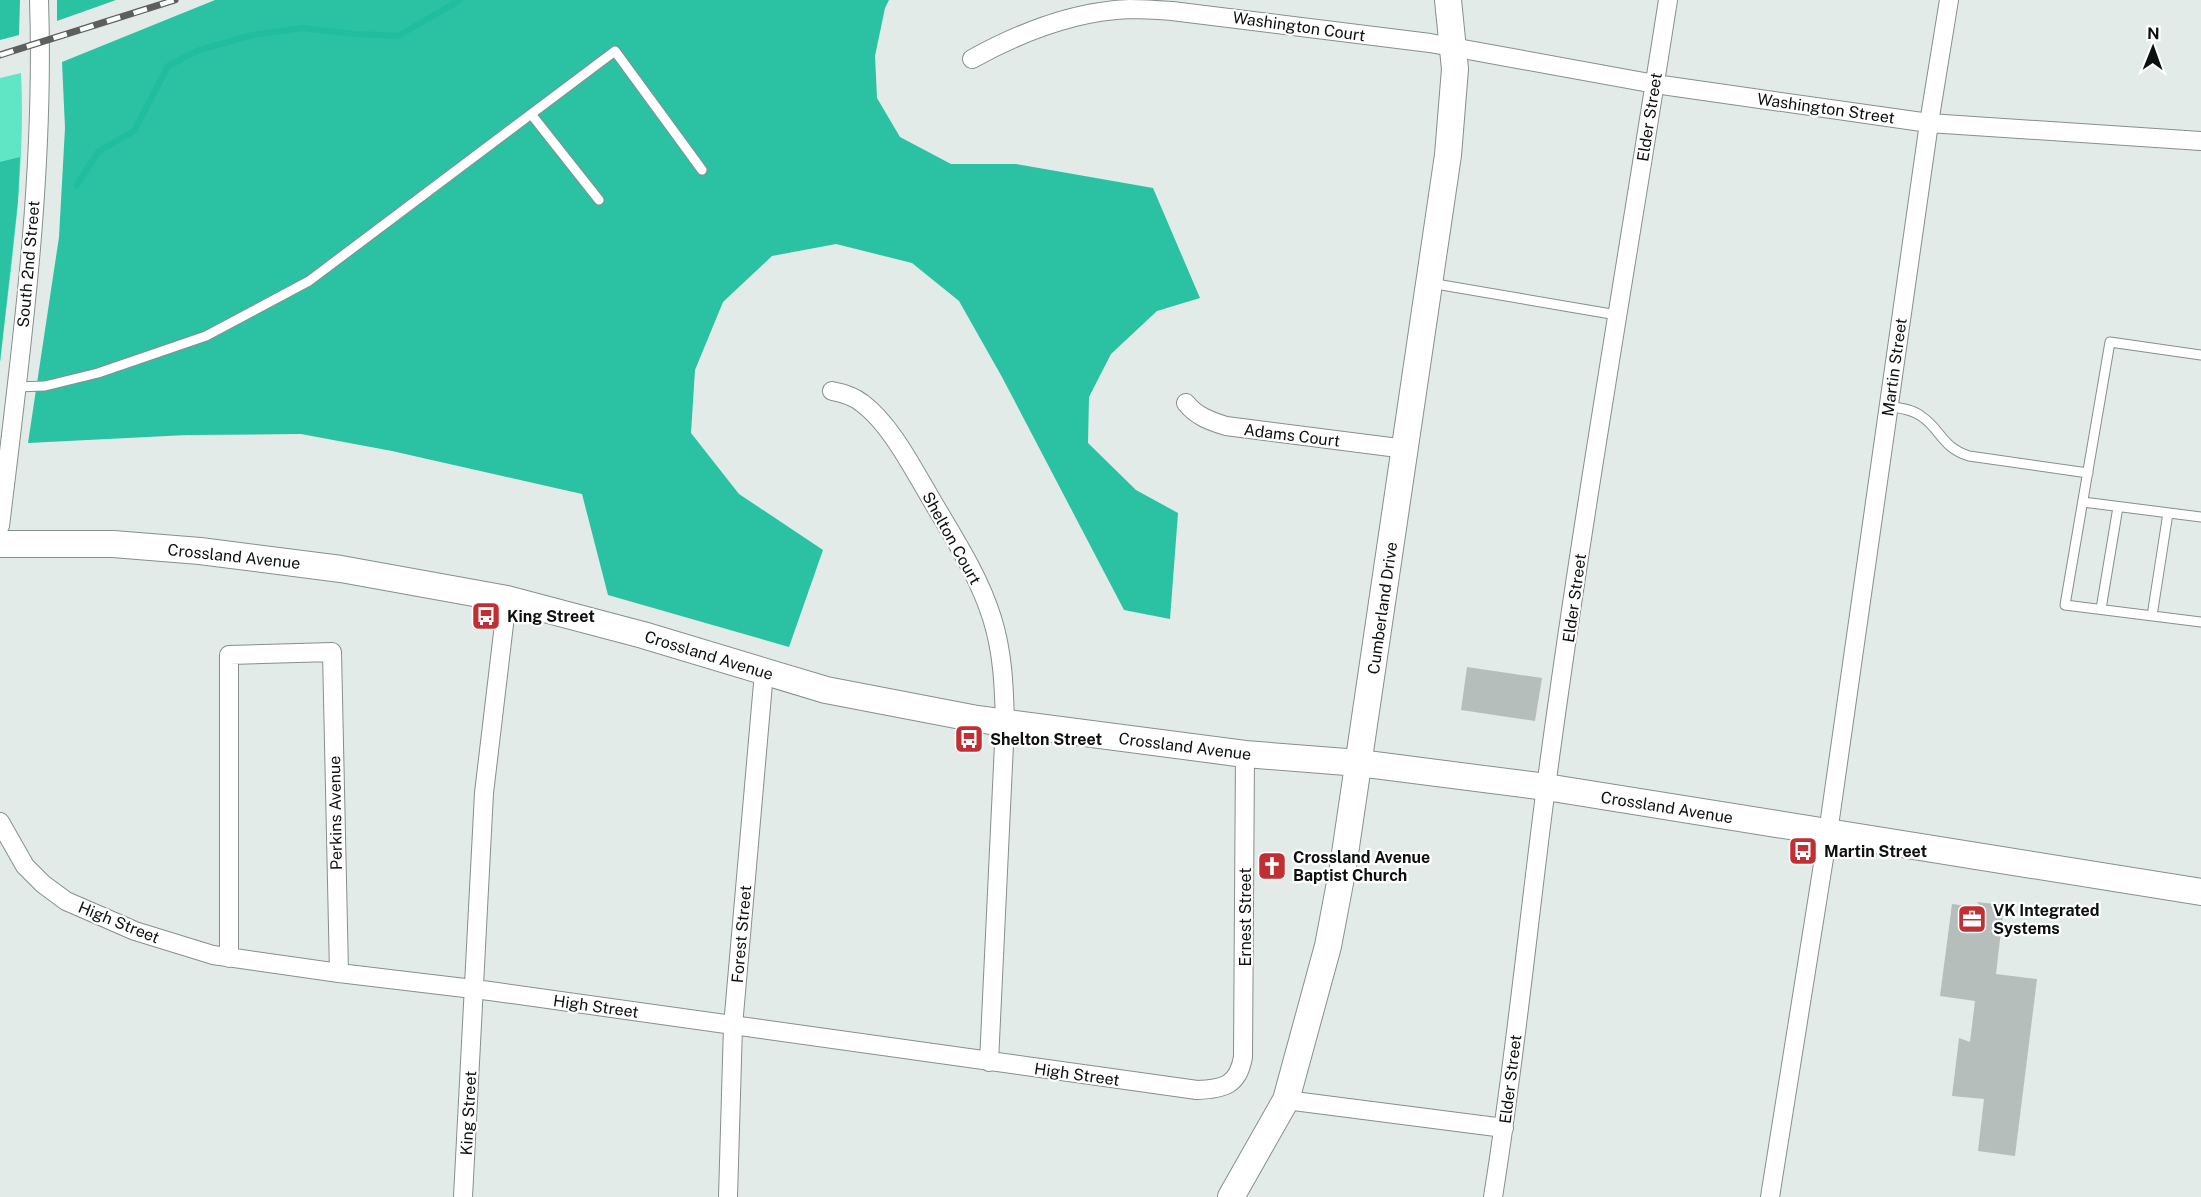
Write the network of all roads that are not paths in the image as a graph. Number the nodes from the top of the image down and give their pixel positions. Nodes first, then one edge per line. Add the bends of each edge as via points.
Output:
1 (39, 0) edge
2 (1448, 0) edge
3 (1668, 0) edge
4 (1950, 0) edge
5 (1454, 47) junction
6 (972, 59) dead end
7 (1655, 84) junction
8 (531, 114) junction
9 (1929, 123) junction
10 (2201, 141) edge
11 (702, 170) dead end
12 (599, 200) dead end
13 (1430, 283) junction
14 (1617, 315) junction
15 (2201, 355) edge
16 (16, 387) junction
17 (832, 391) dead end
18 (1186, 403) dead end
19 (1888, 406) junction
20 (1406, 448) junction
21 (2088, 473) junction
22 (2083, 502) junction
23 (2118, 507) junction
24 (2168, 513) junction
25 (2201, 517) edge
26 (0, 526) edge
27 (0, 544) edge
28 (507, 599) junction
29 (2101, 609) junction
30 (2152, 616) junction
31 (2201, 622) edge
32 (764, 672) junction
33 (1005, 723) junction
34 (1245, 754) junction
35 (1359, 763) junction
36 (1546, 787) junction
37 (0, 822) edge
38 (1828, 833) junction
39 (2201, 892) edge
40 (230, 958) junction
41 (339, 974) junction
42 (474, 990) junction
43 (733, 1026) junction
44 (989, 1062) junction
45 (1235, 1079) joint
46 (1286, 1100) junction
47 (1504, 1128) junction
48 (464, 1197) edge
49 (728, 1197) edge
50 (1231, 1197) edge
51 (1493, 1197) edge
52 (1770, 1197) edge

1 - 16 street, South 2nd Street via 34,212
2 - 5 main road, Cumberland Drive
3 - 7 street, Elder Street
4 - 9 street, Martin Street
5 - 6 street, Washington Court via 1216,15 1130,9 1039,28
5 - 7 street, Washington Street
5 - 13 main road, Cumberland Drive via 1453,111
7 - 9 street, Washington Street
7 - 14 street, Elder Street
8 - 11 lane via 615,51
8 - 12 lane
8 - 16 lane via 309,281 206,336 98,373 45,386
9 - 10 street, Washington Street
9 - 19 street, Martin Street
13 - 14 lane
13 - 20 main road, Cumberland Drive
14 - 36 street, Elder Street
15 - 21 lane via 2110,342
16 - 26 street, South 2nd Street
17 - 33 street, Shelton Court via 862,403 876,416 916,473 964,557 992,616 1000,647
18 - 20 street, Adams Court via 1192,411 1226,426
19 - 21 lane via 1922,416 1957,453
19 - 38 street, Martin Street
20 - 35 main road, Cumberland Drive
21 - 22 lane
22 - 23 lane
22 - 29 lane via 2065,605
23 - 24 lane
23 - 29 lane
24 - 25 lane
24 - 30 lane
27 - 28 main road, Crossland Avenue via 113,544 224,554 341,569
28 - 32 main road, Crossland Avenue
28 - 42 street, King Street via 484,793
29 - 30 lane
30 - 31 lane
32 - 33 main road, Crossland Avenue via 900,706
32 - 43 street, Forest Street
33 - 34 main road, Crossland Avenue
33 - 44 street
34 - 35 main road, Crossland Avenue
34 - 45 street, Ernest Street via 1244,1040 1241,1069
35 - 36 main road, Crossland Avenue
35 - 46 main road, Cumberland Drive via 1328,946
36 - 38 main road, Crossland Avenue
36 - 47 street, Elder Street
37 - 40 street, High Street via 25,866 66,901 172,944
38 - 39 main road, Crossland Avenue
38 - 52 street, Martin Street
40 - 41 street, High Street
40 - 41 street, Perkins Avenue via 229,655 332,652
41 - 42 street, High Street
42 - 43 street, High Street
42 - 48 street, King Street
43 - 44 street, High Street
43 - 49 street, Forest Street
44 - 45 street, High Street via 1197,1090 1225,1087
46 - 47 street
46 - 50 main road, Cumberland Drive
47 - 51 street, Elder Street

